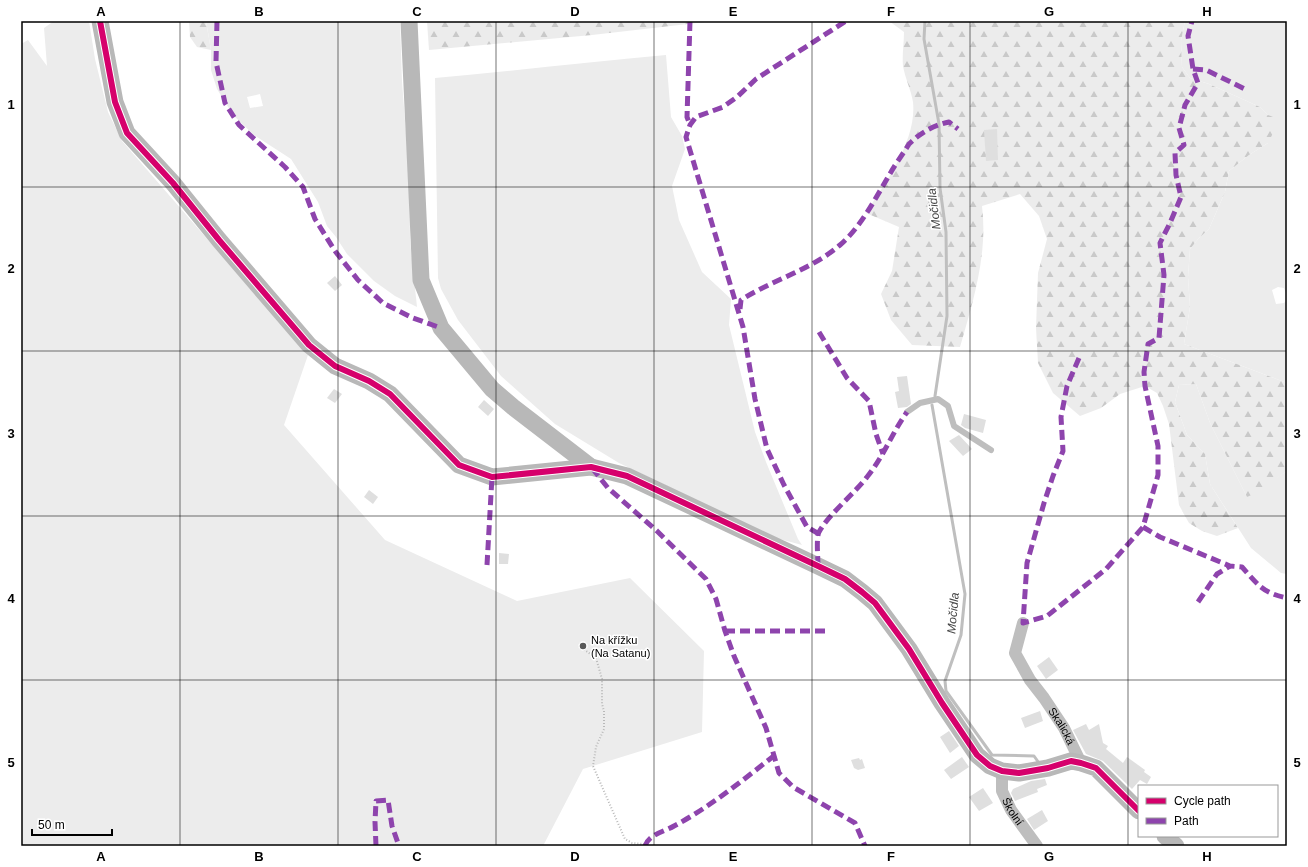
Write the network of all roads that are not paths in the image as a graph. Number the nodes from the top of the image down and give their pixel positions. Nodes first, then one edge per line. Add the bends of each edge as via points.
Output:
1 (100, 21) edge
2 (409, 21) edge
3 (907, 412) dead end
4 (991, 450) dead end
5 (591, 467) junction
6 (1023, 623) dead end
7 (1082, 763) junction
8 (1002, 772) junction
9 (1138, 809) edge
10 (1166, 837) edge
11 (1037, 846) edge
12 (1176, 846) edge

1 - 5 street via 115,102 127,133 173,183 309,344 334,366 369,381 390,394 459,465 492,476
2 - 5 street via 421,280 441,328 492,388
3 - 4 lane via 920,403 938,399 948,406 954,426
5 - 8 street via 627,476 818,566 862,592 875,603 888,620 977,755
6 - 7 street, Skalická via 1015,653 1030,680 1064,728
7 - 8 street via 1071,761 1019,773
7 - 9 street via 1096,768
8 - 11 street, Školní via 1002,791 1011,810
10 - 12 street

